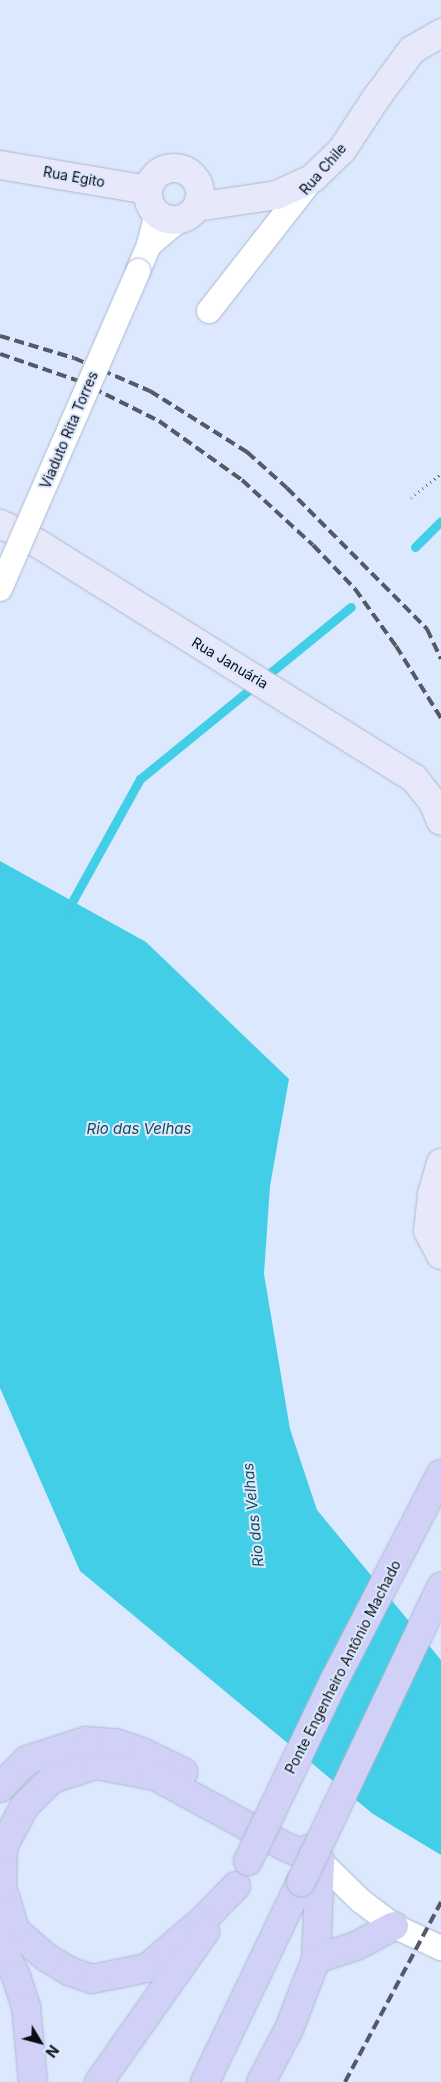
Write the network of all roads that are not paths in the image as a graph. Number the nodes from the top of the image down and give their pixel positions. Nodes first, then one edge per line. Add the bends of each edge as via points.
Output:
1 (441, 33) edge
2 (0, 165) edge
3 (194, 177) junction
4 (313, 178) junction
5 (241, 200) junction
6 (170, 208) junction
7 (209, 311) dead end
8 (0, 524) edge
9 (0, 589) edge
10 (441, 821) edge
11 (441, 1162) edge
12 (441, 1255) edge
13 (441, 1474) edge
14 (441, 1587) edge
15 (0, 1788) edge
16 (320, 1861) junction
17 (236, 1886) junction
18 (394, 1926) junction
19 (0, 1942) edge
20 (441, 1948) edge
21 (316, 1960) junction
22 (33, 2082) edge
23 (99, 2082) edge
24 (205, 2082) edge
25 (261, 2082) edge

1 - 4 street, Rua Chile via 412,50 376,97 342,150
2 - 6 street, Rua Egito
3 - 5 street
3 - 6 street via 200,196
3 - 6 street via 177,168 158,173 152,180
4 - 5 street, Rua Egito via 277,195
4 - 7 street, Rua Chile
5 - 6 street, Rua Egito
6 - 9 street, Viaduto Rita Torres, bridge via 138,271
8 - 10 street, Rua Januária via 26,536 414,778 434,804
11 - 12 street via 432,1194 428,1231
13 - 17 main road, Ponte Engenheiro Antônio Machado, bridge via 334,1679
14 - 24 main road, bridge
15 - 16 main road via 27,1760 86,1741 116,1742 214,1787 288,1829
16 - 17 main road via 284,1846 155,1776 96,1765 52,1779 24,1807 3,1847 2,1887 15,1930 47,1958 92,1979 147,1968 203,1920
16 - 18 street
16 - 21 main road
17 - 23 main road
18 - 20 street
18 - 21 main road via 356,1946
19 - 22 main road via 26,2007
21 - 25 main road via 289,2029

